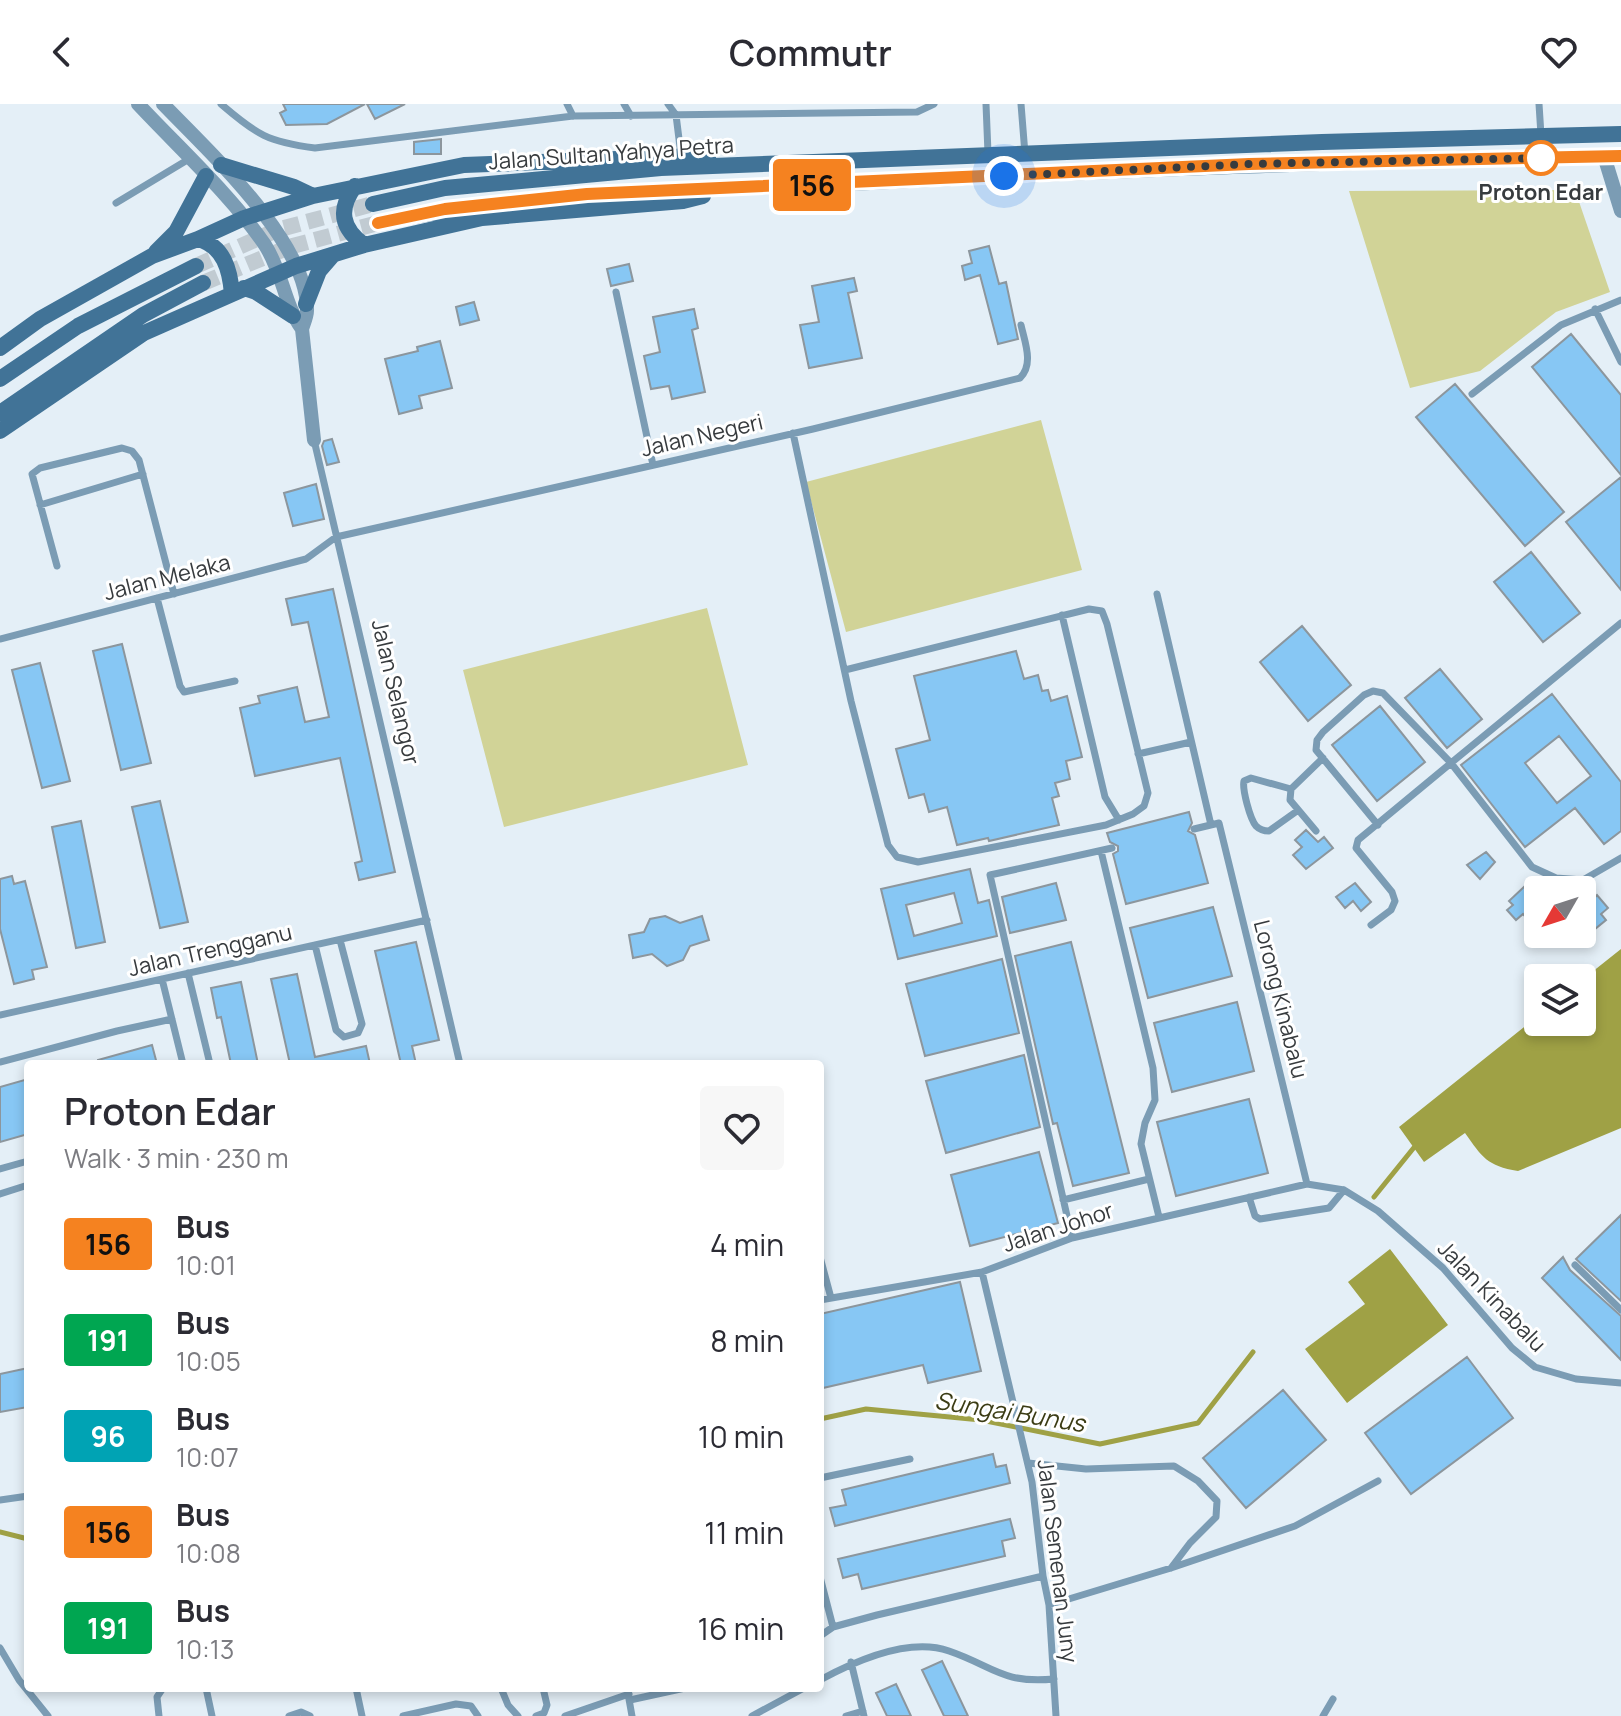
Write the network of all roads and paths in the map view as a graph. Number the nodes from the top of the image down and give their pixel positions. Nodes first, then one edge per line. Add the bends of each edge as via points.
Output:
1 (138, 104) edge
2 (163, 104) edge
3 (221, 104) edge
4 (567, 104) edge
5 (624, 104) edge
6 (668, 104) edge
7 (934, 104) edge
8 (986, 104) edge
9 (1021, 104) edge
10 (1539, 104) edge
11 (676, 115) junction
12 (573, 116) junction
13 (631, 116) junction
14 (1621, 134) edge
15 (1541, 135) junction
16 (1322, 142) junction
17 (1025, 154) junction
18 (988, 155) junction
19 (681, 156) junction
20 (1613, 156) edge
21 (189, 159) junction
22 (1322, 162) junction
23 (221, 165) junction
24 (737, 165) junction
25 (206, 176) junction
26 (355, 186) junction
27 (727, 189) junction
28 (313, 196) junction
29 (116, 203) dead end
30 (373, 204) tunnel mouth
31 (1621, 211) edge
32 (262, 212) junction
33 (244, 218) junction
34 (378, 223) tunnel mouth
35 (198, 239) junction
36 (364, 245) junction
37 (333, 255) junction
38 (152, 256) junction
39 (196, 266) tunnel mouth
40 (288, 270) junction
41 (203, 283) tunnel mouth
42 (238, 291) junction
43 (616, 292) dead end
44 (1621, 300) edge
45 (306, 304) junction
46 (1595, 309) junction
47 (297, 322) junction
48 (1021, 325) dead end
49 (0, 348) edge
50 (1621, 362) edge
51 (0, 379) edge
52 (1472, 394) dead end
53 (0, 413) edge
54 (0, 431) edge
55 (793, 433) junction
56 (314, 440) joint
57 (653, 465) junction
58 (143, 474) junction
59 (40, 505) junction
60 (336, 537) junction
61 (57, 566) dead end
62 (174, 594) junction
63 (1157, 594) dead end
64 (157, 598) junction
65 (1062, 615) junction
66 (1621, 623) edge
67 (0, 639) edge
68 (845, 670) junction
69 (235, 681) dead end
70 (1191, 742) junction
71 (1138, 754) junction
72 (1323, 758) junction
73 (1451, 763) junction
74 (1291, 789) junction
75 (1297, 811) junction
76 (1119, 820) junction
77 (1215, 824) junction
78 (1378, 825) junction
79 (1194, 829) dead end
80 (1316, 831) dead end
81 (1112, 848) dead end
82 (1101, 851) junction
83 (1621, 858) edge
84 (427, 920) junction
85 (1371, 925) dead end
86 (340, 940) junction
87 (315, 945) junction
88 (188, 973) junction
89 (162, 979) junction
90 (0, 1015) edge
91 (172, 1019) junction
92 (182, 1060) edge
93 (209, 1060) edge
94 (459, 1060) edge
95 (0, 1062) edge
96 (24, 1162) edge
97 (0, 1169) edge
98 (1149, 1179) junction
99 (1307, 1184) junction
100 (24, 1186) edge
101 (1344, 1190) junction
102 (0, 1194) edge
103 (1249, 1197) junction
104 (1063, 1200) junction
105 (1159, 1217) junction
106 (1072, 1238) junction
107 (1575, 1265) dead end
108 (824, 1272) edge
109 (982, 1272) junction
110 (831, 1298) junction
111 (824, 1299) edge
112 (1621, 1310) edge
113 (1621, 1383) edge
114 (910, 1459) dead end
115 (1028, 1463) junction
116 (824, 1477) edge
117 (1378, 1481) dead end
118 (24, 1497) edge
119 (0, 1500) edge
120 (1171, 1568) junction
121 (1043, 1576) junction
122 (824, 1592) edge
123 (1049, 1605) junction
124 (833, 1627) junction
125 (824, 1633) edge
126 (0, 1648) edge
127 (851, 1662) junction
128 (824, 1678) edge
129 (1054, 1679) junction
130 (24, 1686) edge
131 (29, 1692) edge
132 (160, 1692) edge
133 (207, 1692) edge
134 (357, 1692) edge
135 (503, 1692) edge
136 (544, 1692) edge
137 (797, 1692) edge
138 (629, 1694) edge
139 (1333, 1699) dead end
140 (864, 1713) edge
141 (48, 1716) edge
142 (159, 1716) edge
143 (212, 1716) edge
144 (289, 1716) edge
145 (310, 1716) edge
146 (362, 1716) edge
147 (403, 1716) edge
148 (478, 1716) edge
149 (518, 1716) edge
150 (536, 1716) edge
151 (565, 1716) edge
152 (632, 1716) edge
153 (752, 1716) edge
154 (846, 1716) edge
155 (1056, 1716) edge
156 (1323, 1716) edge

1 - 21 street
2 - 23 street
3 - 12 lane via 249,128 280,143 315,148
4 - 12 lane
5 - 13 lane
6 - 11 lane
7 - 11 lane via 917,112
8 - 18 lane
9 - 17 lane
10 - 15 lane
11 - 13 lane
11 - 19 lane
12 - 13 lane
14 - 15 main road, Jalan Sultan Yahya Petra
15 - 16 main road, Jalan Sultan Yahya Petra
16 - 17 main road, Jalan Sultan Yahya Petra
16 - 22 street
17 - 18 main road, Jalan Sultan Yahya Petra
18 - 24 main road, Jalan Sultan Yahya Petra
19 - 24 main road
19 - 26 main road via 464,165
20 - 22 main road, Jalan Sultan Yahya Petra
20 - 31 street
21 - 25 street
21 - 29 lane
22 - 27 main road, Jalan Sultan Yahya Petra
23 - 28 main road
23 - 32 street
24 - 30 main road, Jalan Sultan Yahya Petra via 445,188
25 - 33 street
25 - 38 main road via 176,232
26 - 28 main road
26 - 36 main road via 345,199 343,217 348,231
27 - 34 main road, Jalan Sultan Yahya Petra via 587,194 445,209
27 - 36 main road via 683,201 482,218
28 - 32 main road
32 - 33 main road
32 - 40 street via 282,239
33 - 35 main road
33 - 40 street
35 - 38 main road
35 - 42 main road via 221,254
36 - 37 main road
37 - 40 main road
37 - 45 main road via 319,271
38 - 49 main road via 40,319
39 - 51 main road via 78,326
40 - 42 main road
40 - 45 street, Jalan Selangor
40 - 47 street, Jalan Selangor
41 - 53 main road via 143,315
42 - 47 main road via 256,292
42 - 54 main road via 144,333
43 - 57 lane
44 - 46 lane
45 - 47 street, Jalan Selangor via 308,312
46 - 50 lane
46 - 52 lane via 1561,325
47 - 56 street, Jalan Selangor
48 - 55 lane, Jalan Negeri via 1028,363 1020,378
55 - 57 lane, Jalan Negeri
55 - 68 lane
56 - 60 lane, Jalan Selangor
57 - 60 lane, Jalan Negeri
58 - 59 lane
58 - 59 lane via 132,451 122,448 40,468 32,474
58 - 62 lane
59 - 61 lane
60 - 62 lane, Jalan Melaka via 306,559
60 - 84 lane, Jalan Selangor
62 - 64 lane, Jalan Melaka
63 - 70 lane, Lorong Kinabalu
64 - 67 lane, Jalan Melaka
64 - 69 lane via 184,692
65 - 68 lane
65 - 71 lane via 1102,611
65 - 76 lane via 1105,797
66 - 73 lane
68 - 76 lane via 888,845 897,857 918,862
70 - 71 lane
70 - 77 lane, Lorong Kinabalu
71 - 76 lane via 1148,793 1144,806
72 - 73 lane via 1316,750 1317,740 1373,691 1383,693
72 - 74 lane
72 - 78 lane
73 - 78 lane
73 - 83 lane via 1532,867 1556,878 1583,880
74 - 75 lane
74 - 75 lane via 1251,778 1242,788 1262,830 1269,831
75 - 80 lane
77 - 79 lane
77 - 99 lane, Lorong Kinabalu
78 - 85 lane via 1358,840 1356,848 1395,901
81 - 82 lane
82 - 98 lane via 1153,1068 1155,1100 1141,1144
82 - 104 lane via 990,875
84 - 86 lane, Jalan Trengganu
84 - 94 lane, Jalan Selangor
86 - 87 lane, Jalan Trengganu
86 - 87 lane via 362,1024 358,1033 344,1037 336,1030
87 - 88 lane, Jalan Trengganu
88 - 89 lane, Jalan Trengganu
88 - 93 lane
89 - 90 lane, Jalan Trengganu
89 - 91 lane
91 - 92 lane
91 - 95 lane
96 - 97 lane
98 - 104 lane
98 - 105 lane
99 - 101 lane, Jalan Kinabalu
99 - 103 lane, Jalan Johor
100 - 102 lane
101 - 103 lane via 1329,1208 1260,1219
101 - 113 lane, Jalan Kinabalu via 1378,1211 1443,1268 1535,1367 1576,1379
103 - 105 lane, Jalan Johor
104 - 106 lane
105 - 106 lane, Jalan Johor
106 - 109 lane, Jalan Johor
107 - 112 lane
108 - 110 lane
109 - 110 lane, Jalan Johor
109 - 115 lane, Jalan Semenan Juny
110 - 111 lane, Jalan Johor
114 - 116 lane
115 - 120 lane via 1086,1469 1174,1466 1198,1481 1217,1501 1216,1517
115 - 121 lane, Jalan Semenan Juny
117 - 120 lane via 1295,1526
118 - 119 lane
120 - 123 lane
121 - 123 lane, Jalan Semenan Juny
121 - 124 lane
122 - 124 lane
123 - 129 lane, Jalan Semenan Juny
124 - 125 lane
126 - 130 lane
127 - 128 lane
127 - 129 lane via 917,1646 947,1650 1003,1677
127 - 140 lane
129 - 155 lane, Jalan Semenan Juny
131 - 141 lane
132 - 142 lane
133 - 143 lane
134 - 146 lane
135 - 149 lane
136 - 150 lane via 547,1705
137 - 153 lane
138 - 151 lane
138 - 152 lane
139 - 156 lane
140 - 154 lane
144 - 145 lane
147 - 148 lane via 456,1704 471,1706

